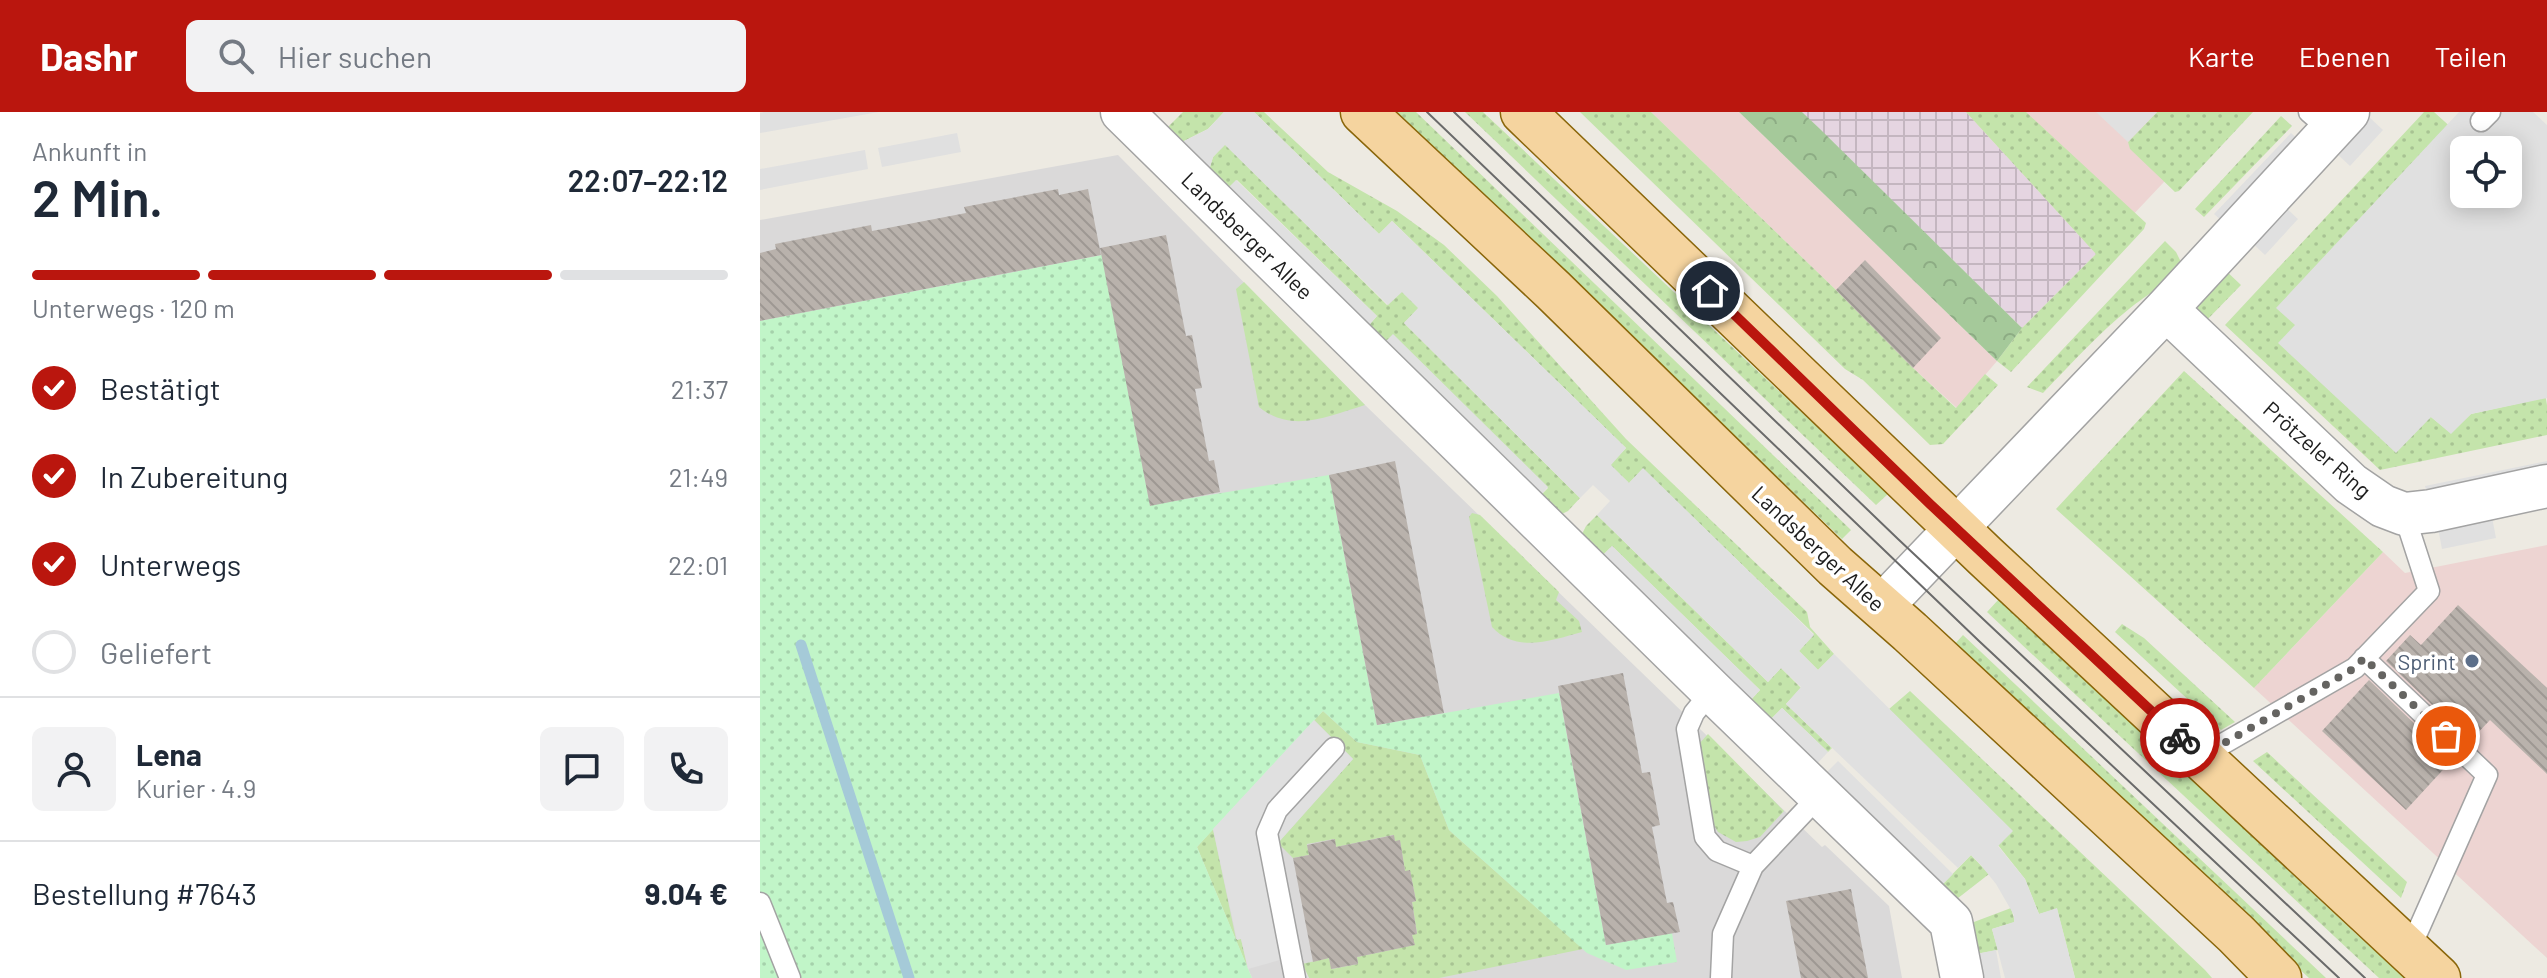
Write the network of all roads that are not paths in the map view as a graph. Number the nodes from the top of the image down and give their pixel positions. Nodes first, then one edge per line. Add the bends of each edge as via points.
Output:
1 (1122, 112) edge
2 (1363, 112) edge
3 (1523, 112) edge
4 (2329, 118) edge
5 (2166, 309) junction
6 (2547, 486) edge
7 (2404, 514) junction
8 (1955, 528) junction
9 (1881, 607) junction
10 (2364, 658) junction
11 (1712, 691) junction
12 (1334, 748) dead end
13 (2200, 757) junction
14 (1820, 795) junction
15 (1753, 866) junction
16 (760, 903) edge
17 (2424, 964) edge
18 (790, 978) edge
19 (1295, 978) edge
20 (1721, 978) edge
21 (1962, 978) edge
22 (2279, 978) edge

1 - 11 street, Landsberger Allee via 1564,531
2 - 9 main road, Landsberger Allee
3 - 8 main road
4 - 5 street
5 - 7 street, Prötzeler Ring via 2351,484
5 - 8 street
6 - 7 street
7 - 10 lane via 2429,591
8 - 9 street
8 - 13 main road
9 - 22 main road, Landsberger Allee
10 - 13 lane
10 - 17 lane via 2487,775
11 - 14 street, Landsberger Allee
11 - 15 lane via 1687,729 1705,837 1717,851
12 - 19 lane via 1277,810 1267,833
13 - 17 main road
14 - 15 lane
14 - 21 street, Landsberger Allee via 1951,922
15 - 20 lane via 1723,934
16 - 18 lane

